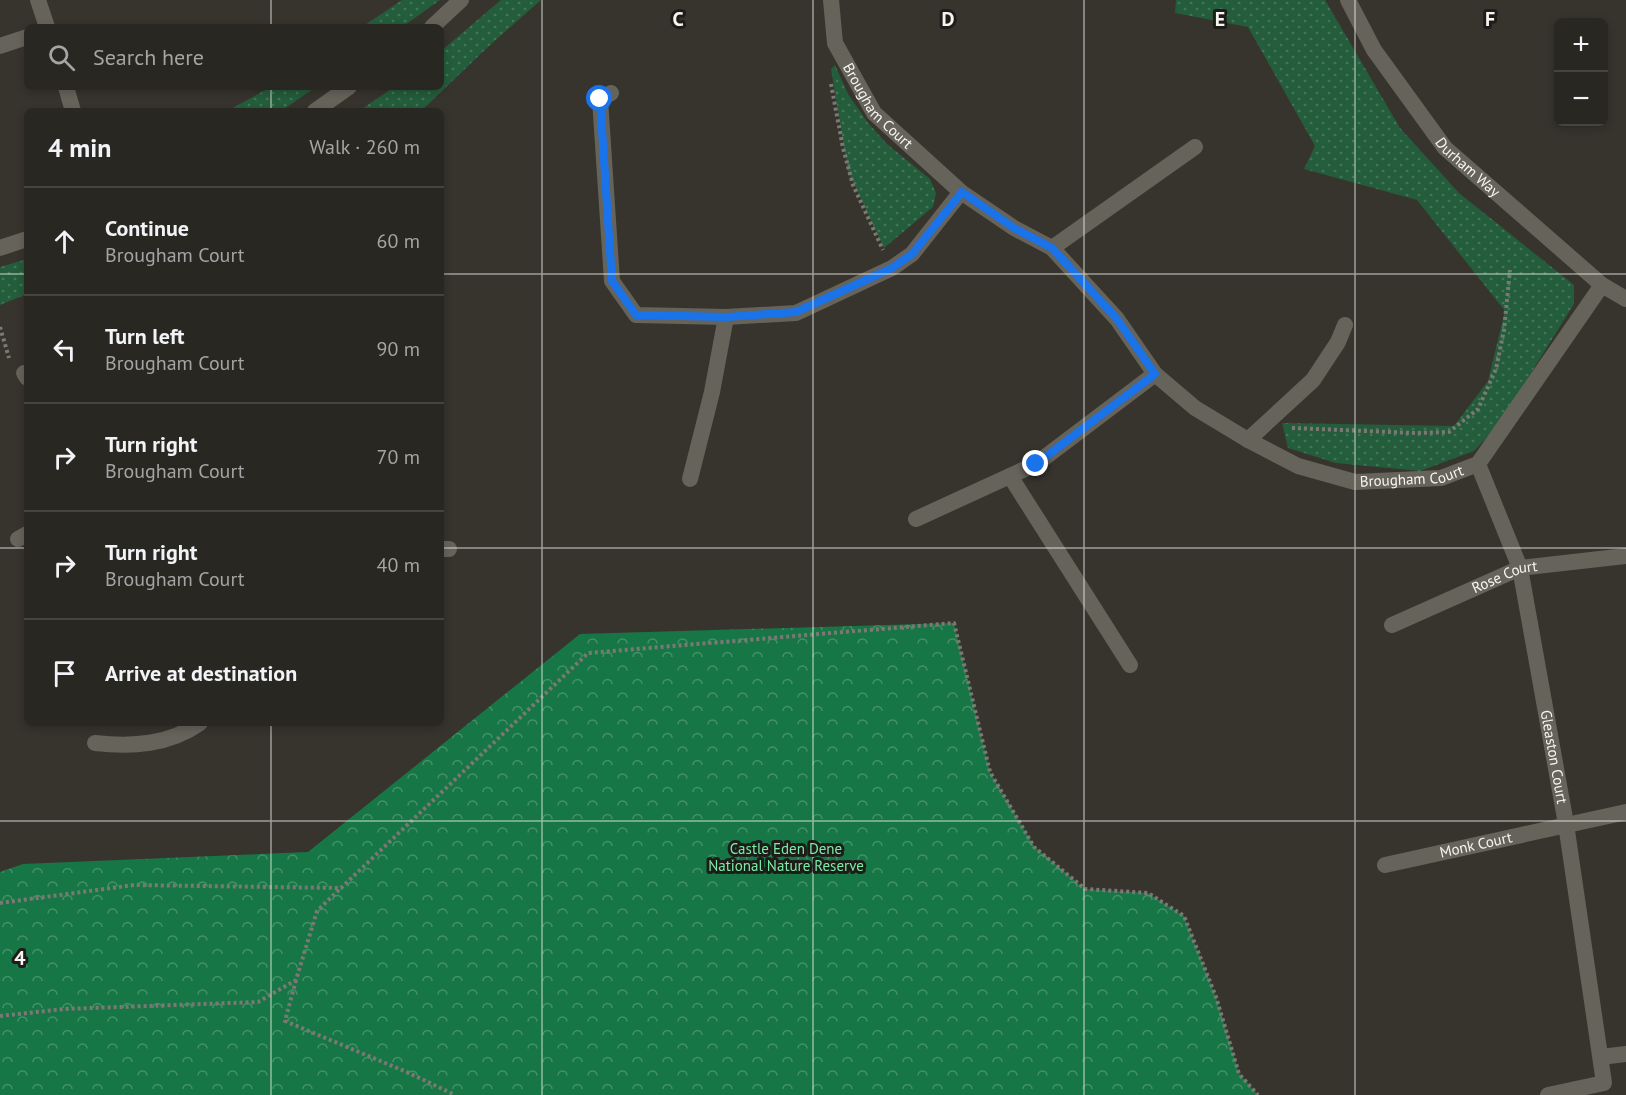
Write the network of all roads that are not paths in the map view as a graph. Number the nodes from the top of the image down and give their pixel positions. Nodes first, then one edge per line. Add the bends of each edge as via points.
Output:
1 (38, 0) edge
2 (461, 0) edge
3 (831, 0) edge
4 (1348, 0) edge
5 (46, 24) edge
6 (435, 24) edge
7 (24, 38) edge
8 (0, 46) edge
9 (67, 90) edge
10 (345, 90) edge
11 (611, 93) dead end
12 (72, 108) edge
13 (319, 108) edge
14 (1195, 147) dead end
15 (962, 192) junction
16 (24, 240) edge
17 (0, 248) edge
18 (1052, 248) junction
19 (1602, 285) junction
20 (1626, 299) edge
21 (726, 317) junction
22 (1345, 325) dead end
23 (1155, 374) junction
24 (1248, 440) junction
25 (1478, 464) junction
26 (1010, 476) junction
27 (690, 479) dead end
28 (916, 519) dead end
29 (1626, 556) edge
30 (1520, 568) junction
31 (1392, 625) dead end
32 (1131, 665) dead end
33 (196, 726) edge
34 (95, 743) dead end
35 (1626, 812) edge
36 (1566, 824) junction
37 (1385, 865) dead end
38 (1626, 1054) edge
39 (1601, 1058) junction
40 (1548, 1095) edge

1 - 5 street
2 - 6 street
3 - 15 street, Brougham Court via 835,43 874,113
4 - 19 street, Durham Way via 1374,50 1445,148
7 - 8 street
9 - 12 street
10 - 13 street
11 - 21 street via 600,99 612,281 636,315
14 - 18 street
15 - 18 street, Brougham Court via 1014,228
15 - 21 street via 912,254 892,268 796,312
16 - 17 street
18 - 23 street, Brougham Court via 1117,319
19 - 20 street, Durham Way
19 - 25 street, Brougham Court
21 - 27 street
22 - 24 street via 1313,380
23 - 24 street, Brougham Court via 1195,408
23 - 26 street via 1036,464
24 - 25 street, Brougham Court via 1298,466 1355,482 1441,478
25 - 30 street, Gleaston Court
26 - 28 street
26 - 32 street
29 - 30 street, Rose Court
30 - 31 street, Rose Court
30 - 36 street, Gleaston Court
33 - 34 street via 170,739 145,744
35 - 36 street, Monk Court
36 - 37 street, Monk Court
36 - 39 street, Gleaston Court
38 - 39 street
39 - 40 street, Gleaston Court via 1604,1083

